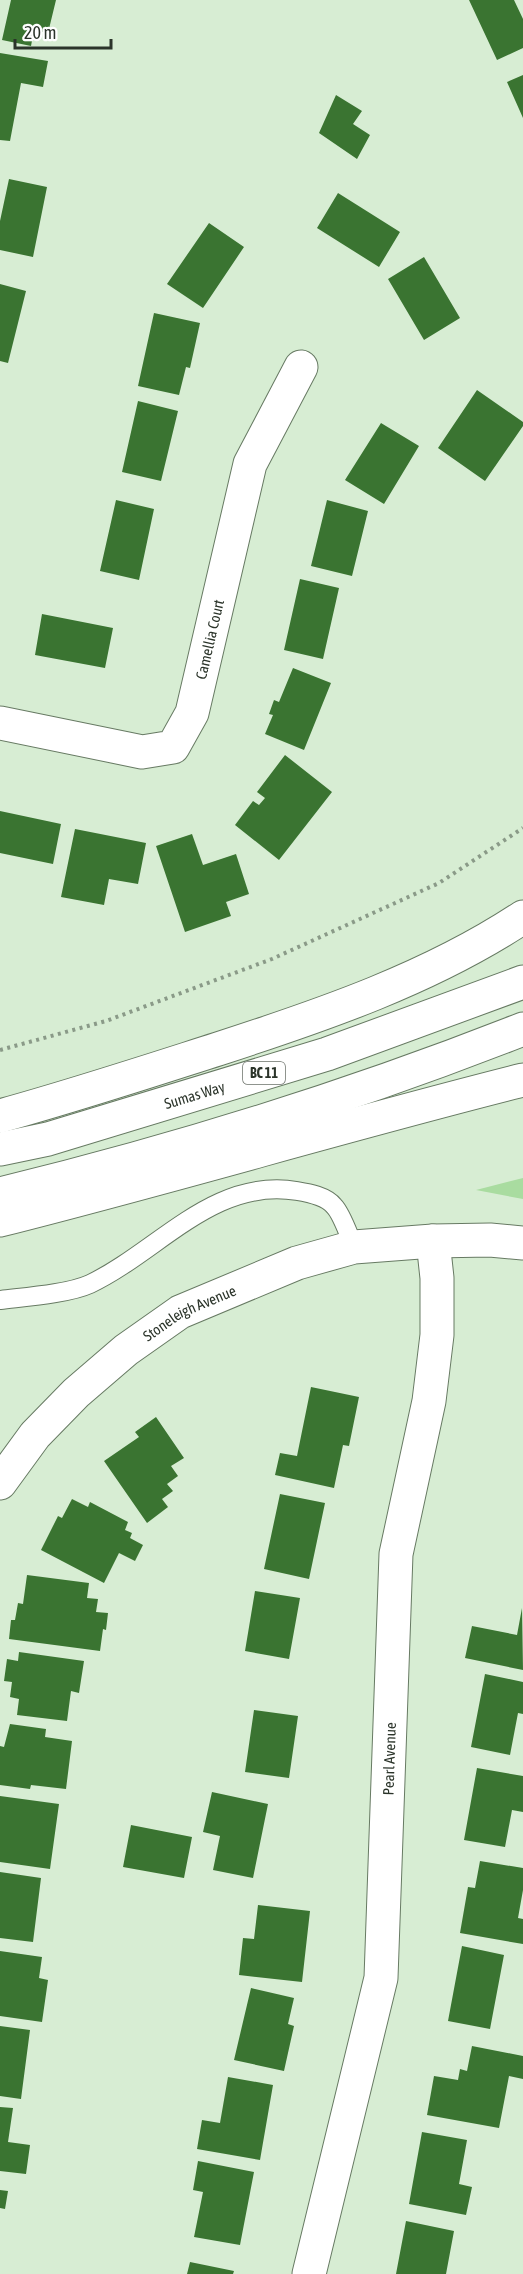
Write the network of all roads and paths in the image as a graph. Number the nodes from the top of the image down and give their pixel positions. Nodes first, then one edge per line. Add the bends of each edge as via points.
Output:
1 (301, 367) dead end
2 (0, 723) edge
3 (523, 828) edge
4 (523, 917) edge
5 (523, 982) edge
6 (523, 1029) edge
7 (0, 1050) edge
8 (523, 1080) edge
9 (0, 1116) edge
10 (0, 1149) edge
11 (0, 1194) edge
12 (0, 1221) edge
13 (433, 1241) junction
14 (523, 1243) edge
15 (354, 1247) junction
16 (0, 1300) edge
17 (0, 1483) edge
18 (309, 2274) edge

1 - 2 main road, Camellia Court via 250,464 192,714 172,747 142,752
3 - 7 path via 440,883 272,959 106,1021
4 - 9 main road via 438,964 348,1004
5 - 10 main road, Sumas Way / BC 11 via 327,1054
6 - 11 main road via 278,1116
8 - 12 main road
13 - 14 main road, Stoneleigh Avenue
13 - 15 main road, Stoneleigh Avenue
13 - 18 main road, Pearl Avenue via 437,1316 429,1401 396,1554 381,1978
15 - 16 lane via 334,1206 313,1194 282,1189 243,1192 201,1211 88,1286
15 - 17 main road, Stoneleigh Avenue via 297,1263 180,1312 126,1350 76,1393 35,1435

